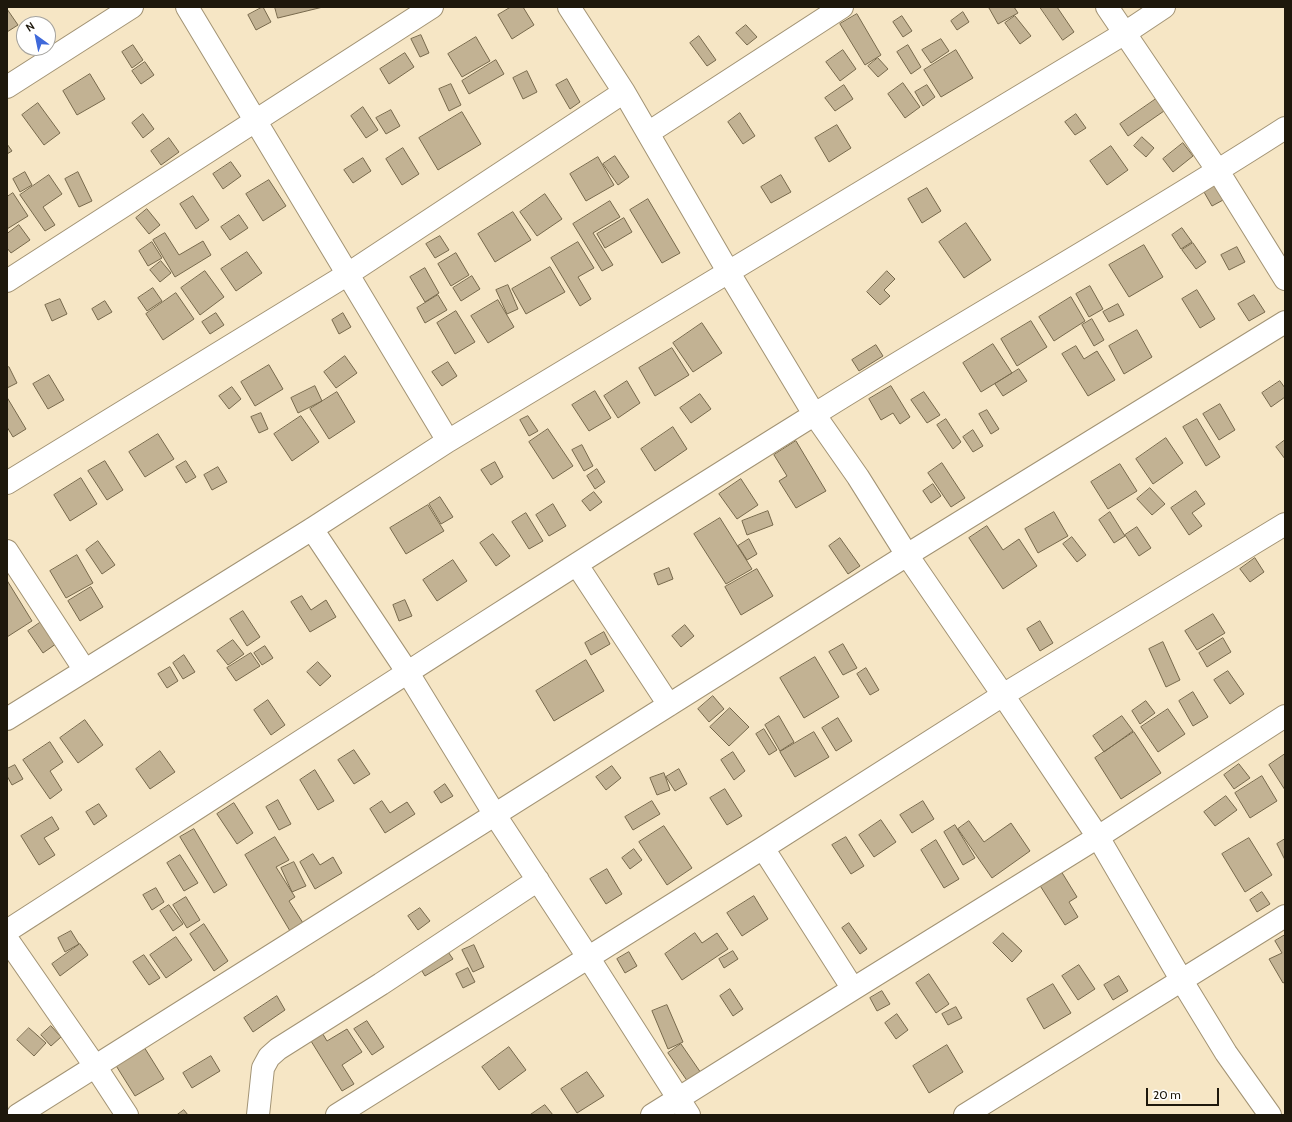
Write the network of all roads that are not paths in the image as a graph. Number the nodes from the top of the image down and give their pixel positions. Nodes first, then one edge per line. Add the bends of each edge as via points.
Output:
1 (132, 7) edge
2 (187, 7) edge
3 (432, 7) edge
4 (842, 7) edge
5 (1107, 7) edge
6 (1164, 7) edge
7 (575, 9) edge
8 (1125, 33) junction
9 (7, 87) edge
10 (624, 92) junction
11 (255, 120) junction
12 (1285, 128) edge
13 (648, 133) junction
14 (1218, 171) junction
15 (729, 273) junction
16 (348, 274) junction
17 (1285, 279) edge
18 (7, 281) edge
19 (1285, 322) edge
20 (814, 414) junction
21 (448, 441) junction
22 (7, 483) edge
23 (1285, 524) edge
24 (312, 528) junction
25 (7, 551) edge
26 (907, 555) junction
27 (577, 565) junction
28 (84, 670) junction
29 (408, 673) junction
30 (1003, 695) junction
31 (669, 705) junction
32 (1285, 716) edge
33 (7, 719) edge
34 (495, 815) junction
35 (1098, 837) junction
36 (763, 848) junction
37 (538, 880) junction
38 (1285, 916) edge
39 (7, 931) edge
40 (7, 939) edge
41 (588, 957) junction
42 (1182, 981) junction
43 (853, 989) junction
44 (95, 1066) junction
45 (684, 1107) edge
46 (18, 1115) edge
47 (128, 1115) edge
48 (258, 1115) edge
49 (337, 1115) edge
50 (652, 1115) edge
51 (966, 1115) edge
52 (1270, 1115) edge

1 - 9 street
2 - 11 street
3 - 11 street
4 - 13 street
5 - 8 street
6 - 8 street
7 - 10 street
8 - 14 street
8 - 15 street
10 - 13 street
10 - 16 street
11 - 16 street
11 - 18 street
12 - 14 street
13 - 15 street
14 - 17 street
14 - 20 street
15 - 20 street
15 - 21 street
16 - 21 street
16 - 22 street
19 - 26 street
20 - 26 street via 858,477
20 - 27 street
21 - 24 street
23 - 30 street
24 - 28 street
24 - 29 street
25 - 28 street
26 - 30 street
26 - 31 street
27 - 29 street
27 - 31 street
28 - 33 street
29 - 34 street
29 - 39 street
30 - 35 street
30 - 36 street
31 - 34 street
32 - 35 street
34 - 37 street
34 - 44 street
35 - 42 street
35 - 43 street
36 - 41 street
36 - 43 street
37 - 41 street
37 - 48 street via 278,1049 269,1057 263,1068
38 - 42 street
40 - 44 street
41 - 45 street
41 - 49 street
42 - 51 street
42 - 52 street via 1226,1054
43 - 45 street
44 - 46 street
44 - 47 street
45 - 50 street

